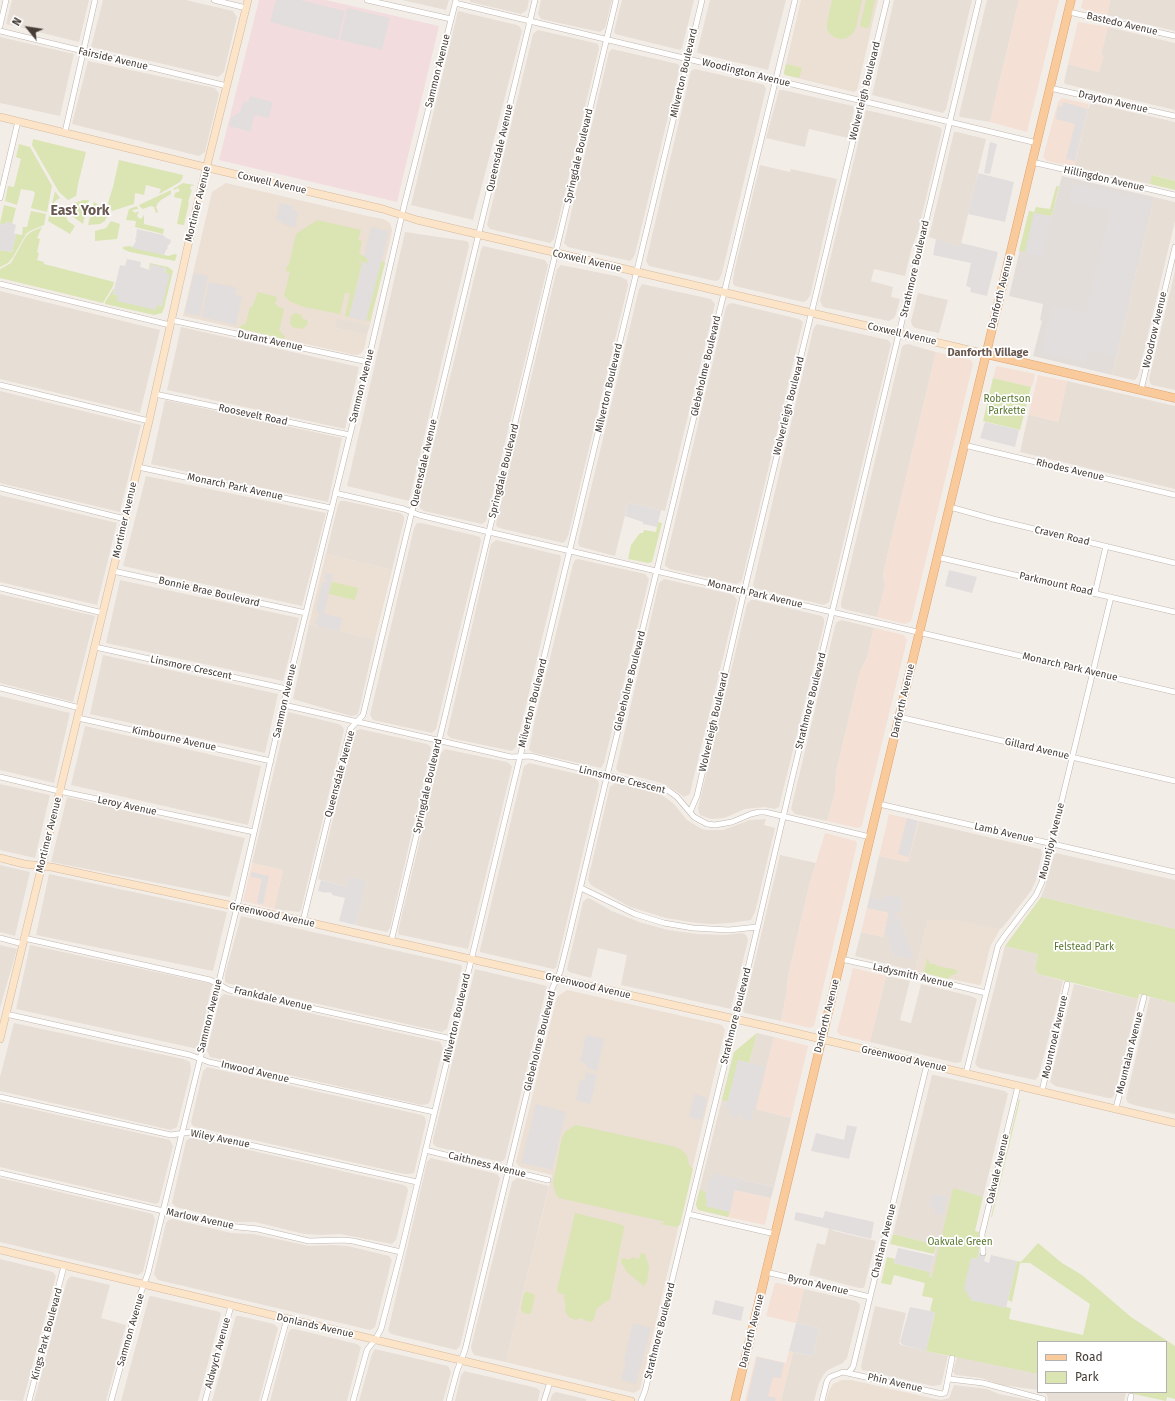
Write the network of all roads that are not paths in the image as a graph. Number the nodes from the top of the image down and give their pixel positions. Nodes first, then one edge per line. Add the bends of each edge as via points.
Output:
1 (6, 0) edge
2 (95, 0) edge
3 (214, 0) edge
4 (248, 0) edge
5 (367, 0) edge
6 (535, 0) edge
7 (616, 0) edge
8 (702, 0) edge
9 (795, 0) edge
10 (887, 0) edge
11 (979, 0) edge
12 (1072, 0) edge
13 (455, 1) edge
14 (246, 8) junction
15 (1068, 12) junction
16 (451, 19) junction
17 (530, 22) junction
18 (0, 26) edge
19 (0, 31) edge
20 (1175, 36) edge
21 (607, 40) junction
22 (83, 52) junction
23 (688, 59) junction
24 (775, 80) junction
25 (227, 86) junction
26 (1050, 88) junction
27 (862, 101) junction
28 (1175, 116) edge
29 (0, 117) edge
30 (18, 121) junction
31 (950, 122) junction
32 (65, 132) junction
33 (1037, 143) junction
34 (1032, 162) junction
35 (207, 168) junction
36 (1175, 196) edge
37 (0, 198) edge
38 (402, 215) junction
39 (479, 234) junction
40 (1175, 247) edge
41 (556, 253) junction
42 (637, 272) junction
43 (0, 284) edge
44 (724, 292) junction
45 (812, 313) junction
46 (170, 323) junction
47 (900, 333) junction
48 (986, 354) junction
49 (368, 362) junction
50 (0, 385) edge
51 (1141, 390) junction
52 (155, 394) junction
53 (1175, 398) edge
54 (149, 421) junction
55 (350, 435) junction
56 (964, 445) junction
57 (138, 467) junction
58 (0, 488) edge
59 (335, 493) junction
60 (1175, 495) edge
61 (950, 507) junction
62 (331, 508) junction
63 (412, 512) junction
64 (125, 519) junction
65 (489, 532) junction
66 (1106, 546) junction
67 (570, 551) junction
68 (937, 557) junction
69 (1175, 563) edge
70 (113, 571) junction
71 (657, 571) junction
72 (0, 588) edge
73 (744, 592) junction
74 (1095, 593) junction
75 (1111, 597) junction
76 (1175, 612) edge
77 (832, 613) junction
78 (103, 614) junction
79 (306, 614) junction
80 (920, 632) junction
81 (95, 647) junction
82 (1093, 673) junction
83 (0, 688) edge
84 (287, 689) junction
85 (1175, 692) edge
86 (284, 705) junction
87 (80, 708) junction
88 (78, 718) junction
89 (899, 718) junction
90 (356, 723) junction
91 (439, 741) junction
92 (520, 757) junction
93 (1073, 758) junction
94 (271, 761) junction
95 (607, 776) junction
96 (0, 777) edge
97 (1175, 781) edge
98 (59, 792) junction
99 (879, 804) junction
100 (690, 812) junction
101 (783, 816) junction
102 (254, 832) junction
103 (870, 837) junction
104 (1051, 844) junction
105 (0, 858) edge
106 (41, 865) junction
107 (1175, 872) edge
108 (581, 888) junction
109 (237, 907) junction
110 (303, 921) junction
111 (757, 927) junction
112 (0, 938) edge
113 (24, 941) junction
114 (391, 942) junction
115 (471, 959) junction
116 (841, 959) junction
117 (558, 979) junction
118 (218, 984) junction
119 (1067, 984) dead end
120 (986, 993) junction
121 (1144, 998) dead end
122 (6, 1014) junction
123 (736, 1020) junction
124 (0, 1039) edge
125 (452, 1039) junction
126 (822, 1039) junction
127 (200, 1058) junction
128 (927, 1064) junction
129 (966, 1073) junction
130 (1018, 1086) junction
131 (1042, 1091) junction
132 (0, 1096) edge
133 (1116, 1108) junction
134 (434, 1112) junction
135 (1175, 1122) edge
136 (182, 1134) junction
137 (425, 1150) junction
138 (508, 1171) junction
139 (0, 1173) edge
140 (548, 1180) dead end
141 (417, 1182) junction
142 (164, 1211) junction
143 (688, 1214) junction
144 (775, 1234) junction
145 (0, 1250) edge
146 (401, 1252) junction
147 (983, 1253) dead end
148 (64, 1266) junction
149 (766, 1272) junction
150 (144, 1285) junction
151 (870, 1297) junction
152 (231, 1306) junction
153 (286, 1319) junction
154 (375, 1340) junction
155 (952, 1358) dead end
156 (460, 1360) junction
157 (848, 1373) junction
158 (949, 1379) junction
159 (550, 1382) junction
160 (1044, 1399) dead end
161 (28, 1401) edge
162 (111, 1401) edge
163 (205, 1401) edge
164 (264, 1401) edge
165 (353, 1401) edge
166 (449, 1401) edge
167 (544, 1401) edge
168 (631, 1401) edge
169 (641, 1401) edge
170 (734, 1401) edge
171 (822, 1401) edge

1 - 18 street
2 - 22 street
3 - 14 street
4 - 14 street, Mortimer Avenue
5 - 16 street
6 - 17 street, Queensdale Avenue
7 - 21 street, Springdale Boulevard
8 - 23 street, Milverton Boulevard
9 - 24 street, Glebeholme Boulevard
10 - 27 street, Wolverleigh Boulevard
11 - 31 street, Strathmore Boulevard
12 - 15 main road, Danforth Avenue
13 - 16 street, Sammon Avenue
13 - 17 street, Woodington Avenue
14 - 25 street, Mortimer Avenue
15 - 20 street, Bastedo Avenue
15 - 26 main road, Danforth Avenue
16 - 38 street, Sammon Avenue
17 - 21 street, Woodington Avenue
17 - 39 street, Queensdale Avenue
19 - 22 street, Fairside Avenue
21 - 23 street, Woodington Avenue
21 - 41 street, Springdale Boulevard
22 - 25 street, Fairside Avenue
22 - 32 street
23 - 24 street, Woodington Avenue
23 - 42 street, Milverton Boulevard
24 - 27 street, Woodington Avenue
24 - 44 street, Glebeholme Boulevard
25 - 35 street, Mortimer Avenue
26 - 28 street, Drayton Avenue
26 - 33 main road, Danforth Avenue
27 - 31 street, Woodington Avenue
27 - 45 street, Wolverleigh Boulevard
29 - 30 street, Coxwell Avenue
30 - 32 street, Coxwell Avenue
30 - 37 street
31 - 33 street, Woodington Avenue
31 - 47 street, Strathmore Boulevard
32 - 35 street, Coxwell Avenue
33 - 34 main road, Danforth Avenue
34 - 36 street, Hillingdon Avenue
34 - 48 main road, Danforth Avenue
35 - 38 street, Coxwell Avenue
35 - 46 street, Mortimer Avenue
38 - 39 street, Coxwell Avenue
38 - 49 street, Sammon Avenue
39 - 41 street, Coxwell Avenue
39 - 63 street, Queensdale Avenue
40 - 51 street, Woodrow Avenue
41 - 42 street, Coxwell Avenue
41 - 65 street, Springdale Boulevard
42 - 44 street, Coxwell Avenue
42 - 67 street, Milverton Boulevard
43 - 46 street, Durant Avenue
44 - 45 street, Coxwell Avenue
44 - 71 street, Glebeholme Boulevard
45 - 47 street, Coxwell Avenue
45 - 73 street, Wolverleigh Boulevard
46 - 49 street, Durant Avenue
46 - 52 street, Mortimer Avenue
47 - 48 street, Coxwell Avenue
47 - 77 street, Strathmore Boulevard
48 - 51 main road, Coxwell Avenue
48 - 56 main road, Danforth Avenue
49 - 55 street, Sammon Avenue
50 - 54 street
51 - 53 main road, Coxwell Avenue
52 - 54 street, Mortimer Avenue
52 - 55 street, Roosevelt Road
54 - 57 street, Mortimer Avenue
55 - 59 street, Sammon Avenue
56 - 60 street, Rhodes Avenue
56 - 61 main road, Danforth Avenue
57 - 62 street, Monarch Park Avenue
57 - 64 street, Mortimer Avenue
58 - 64 street
59 - 62 street, Sammon Avenue
59 - 63 street, Monarch Park Avenue
61 - 66 street, Craven Road
61 - 68 main road, Danforth Avenue
62 - 79 street, Sammon Avenue
63 - 65 street, Monarch Park Avenue
63 - 90 street, Queensdale Avenue via 363,715
64 - 70 street, Mortimer Avenue
65 - 67 street, Monarch Park Avenue
65 - 91 street, Springdale Boulevard
66 - 69 street, Craven Road
66 - 74 street
67 - 71 street, Monarch Park Avenue
67 - 92 street, Milverton Boulevard
68 - 74 street, Parkmount Road
68 - 80 main road, Danforth Avenue
70 - 78 street, Mortimer Avenue
70 - 79 street, Bonnie Brae Boulevard
71 - 73 street, Monarch Park Avenue
71 - 95 street, Glebeholme Boulevard
72 - 78 street
73 - 77 street, Monarch Park Avenue
73 - 100 street, Wolverleigh Boulevard via 697,796
74 - 75 street, Parkmount Road
75 - 76 street, Parkmount Road
75 - 82 street, Mountjoy Avenue
77 - 80 street, Monarch Park Avenue
77 - 101 street, Strathmore Boulevard
78 - 81 street, Mortimer Avenue
79 - 84 street, Sammon Avenue
80 - 82 street, Monarch Park Avenue
80 - 89 main road, Danforth Avenue
81 - 84 street, Linsmore Crescent
81 - 87 street, Mortimer Avenue
82 - 85 street, Monarch Park Avenue
82 - 93 street, Mountjoy Avenue
83 - 87 street
84 - 86 street, Sammon Avenue
86 - 90 street
86 - 94 street, Sammon Avenue
87 - 88 street, Mortimer Avenue
88 - 94 street, Kimbourne Avenue
88 - 98 street, Mortimer Avenue
89 - 93 street, Gillard Avenue
89 - 99 main road, Danforth Avenue
90 - 91 street
90 - 110 street, Queensdale Avenue via 350,729
91 - 92 street, Linnsmore Crescent
91 - 114 street, Springdale Boulevard
92 - 95 street, Linnsmore Crescent via 530,756
92 - 115 street, Milverton Boulevard
93 - 97 street, Gillard Avenue
93 - 104 street, Mountjoy Avenue
94 - 102 street, Sammon Avenue
95 - 100 street, Linnsmore Crescent via 669,791
95 - 108 street, Glebeholme Boulevard
96 - 98 street, Leroy Avenue
98 - 102 street, Leroy Avenue
98 - 106 street, Mortimer Avenue
99 - 103 main road, Danforth Avenue
99 - 104 street, Lamb Avenue
100 - 101 street, Linnsmore Crescent via 701,821 715,825 759,812
101 - 103 street, Linnsmore Crescent
101 - 111 street, Strathmore Boulevard
102 - 109 street, Sammon Avenue
103 - 116 main road, Danforth Avenue
104 - 107 street, Lamb Avenue
104 - 120 street, Mountjoy Avenue via 1040,887 998,946
105 - 106 street, Greenwood Avenue
106 - 109 street, Greenwood Avenue
106 - 113 street, Mortimer Avenue
108 - 111 street via 635,914 664,923 729,930
108 - 117 street, Glebeholme Boulevard
109 - 110 street, Greenwood Avenue
109 - 118 street, Sammon Avenue
110 - 114 street, Greenwood Avenue
111 - 123 street, Strathmore Boulevard
112 - 113 street, Frankdale Avenue
113 - 118 street, Frankdale Avenue via 210,980
113 - 122 street, Mortimer Avenue
114 - 115 street, Greenwood Avenue
115 - 117 street, Greenwood Avenue
115 - 125 street, Milverton Boulevard
116 - 120 street, Ladysmith Avenue
116 - 126 main road, Danforth Avenue
117 - 123 street, Greenwood Avenue
117 - 138 street, Glebeholme Boulevard via 552,989
118 - 125 street, Frankdale Avenue via 229,990
118 - 127 street, Sammon Avenue
119 - 131 street, Mountnoel Avenue
120 - 129 street, Mountjoy Avenue
121 - 133 street, Mountalan Avenue
122 - 124 street, Mortimer Avenue
122 - 127 street, Inwood Avenue
123 - 126 street, Greenwood Avenue
123 - 143 street, Strathmore Boulevard
125 - 134 street, Milverton Boulevard
126 - 128 street, Greenwood Avenue
126 - 144 main road, Danforth Avenue
127 - 134 street, Inwood Avenue
127 - 136 street, Sammon Avenue
128 - 129 street, Greenwood Avenue
128 - 151 street, Chatham Avenue
129 - 130 street, Greenwood Avenue
130 - 131 street, Greenwood Avenue
130 - 147 street, Oakvale Avenue via 982,1234
131 - 133 street, Greenwood Avenue
132 - 136 street, Wiley Avenue via 171,1135
133 - 135 street, Greenwood Avenue
134 - 137 street, Milverton Boulevard
136 - 141 street, Wiley Avenue via 191,1132
136 - 142 street, Sammon Avenue
137 - 138 street, Caithness Avenue
137 - 141 street, Milverton Boulevard
138 - 140 street, Caithness Avenue
138 - 156 street, Glebeholme Boulevard via 465,1350
139 - 142 street, Marlow Avenue
141 - 146 street, Milverton Boulevard
142 - 146 street, Marlow Avenue via 309,1241 353,1241
142 - 150 street, Sammon Avenue
143 - 144 street
143 - 169 street, Strathmore Boulevard
144 - 149 main road, Danforth Avenue
145 - 148 street, Donlands Avenue
146 - 154 street, Milverton Boulevard via 381,1329
148 - 150 street, Donlands Avenue
148 - 161 street, Kings Park Boulevard
149 - 151 street, Byron Avenue
149 - 170 main road, Danforth Avenue
150 - 152 street, Donlands Avenue
150 - 162 street, Sammon Avenue
151 - 157 street, Chatham Avenue via 853,1367
152 - 153 street, Donlands Avenue
152 - 163 street, Aldwych Avenue
153 - 154 street, Donlands Avenue
153 - 164 street
154 - 156 street, Donlands Avenue
154 - 165 street, Milverton Boulevard via 367,1350
155 - 158 street
156 - 159 street, Donlands Avenue
156 - 166 street, Glebeholme Boulevard
157 - 158 street, Phin Avenue via 942,1394 945,1393
157 - 171 street via 842,1372 830,1377
158 - 160 street via 983,1383
159 - 167 street
159 - 168 street, Donlands Avenue

